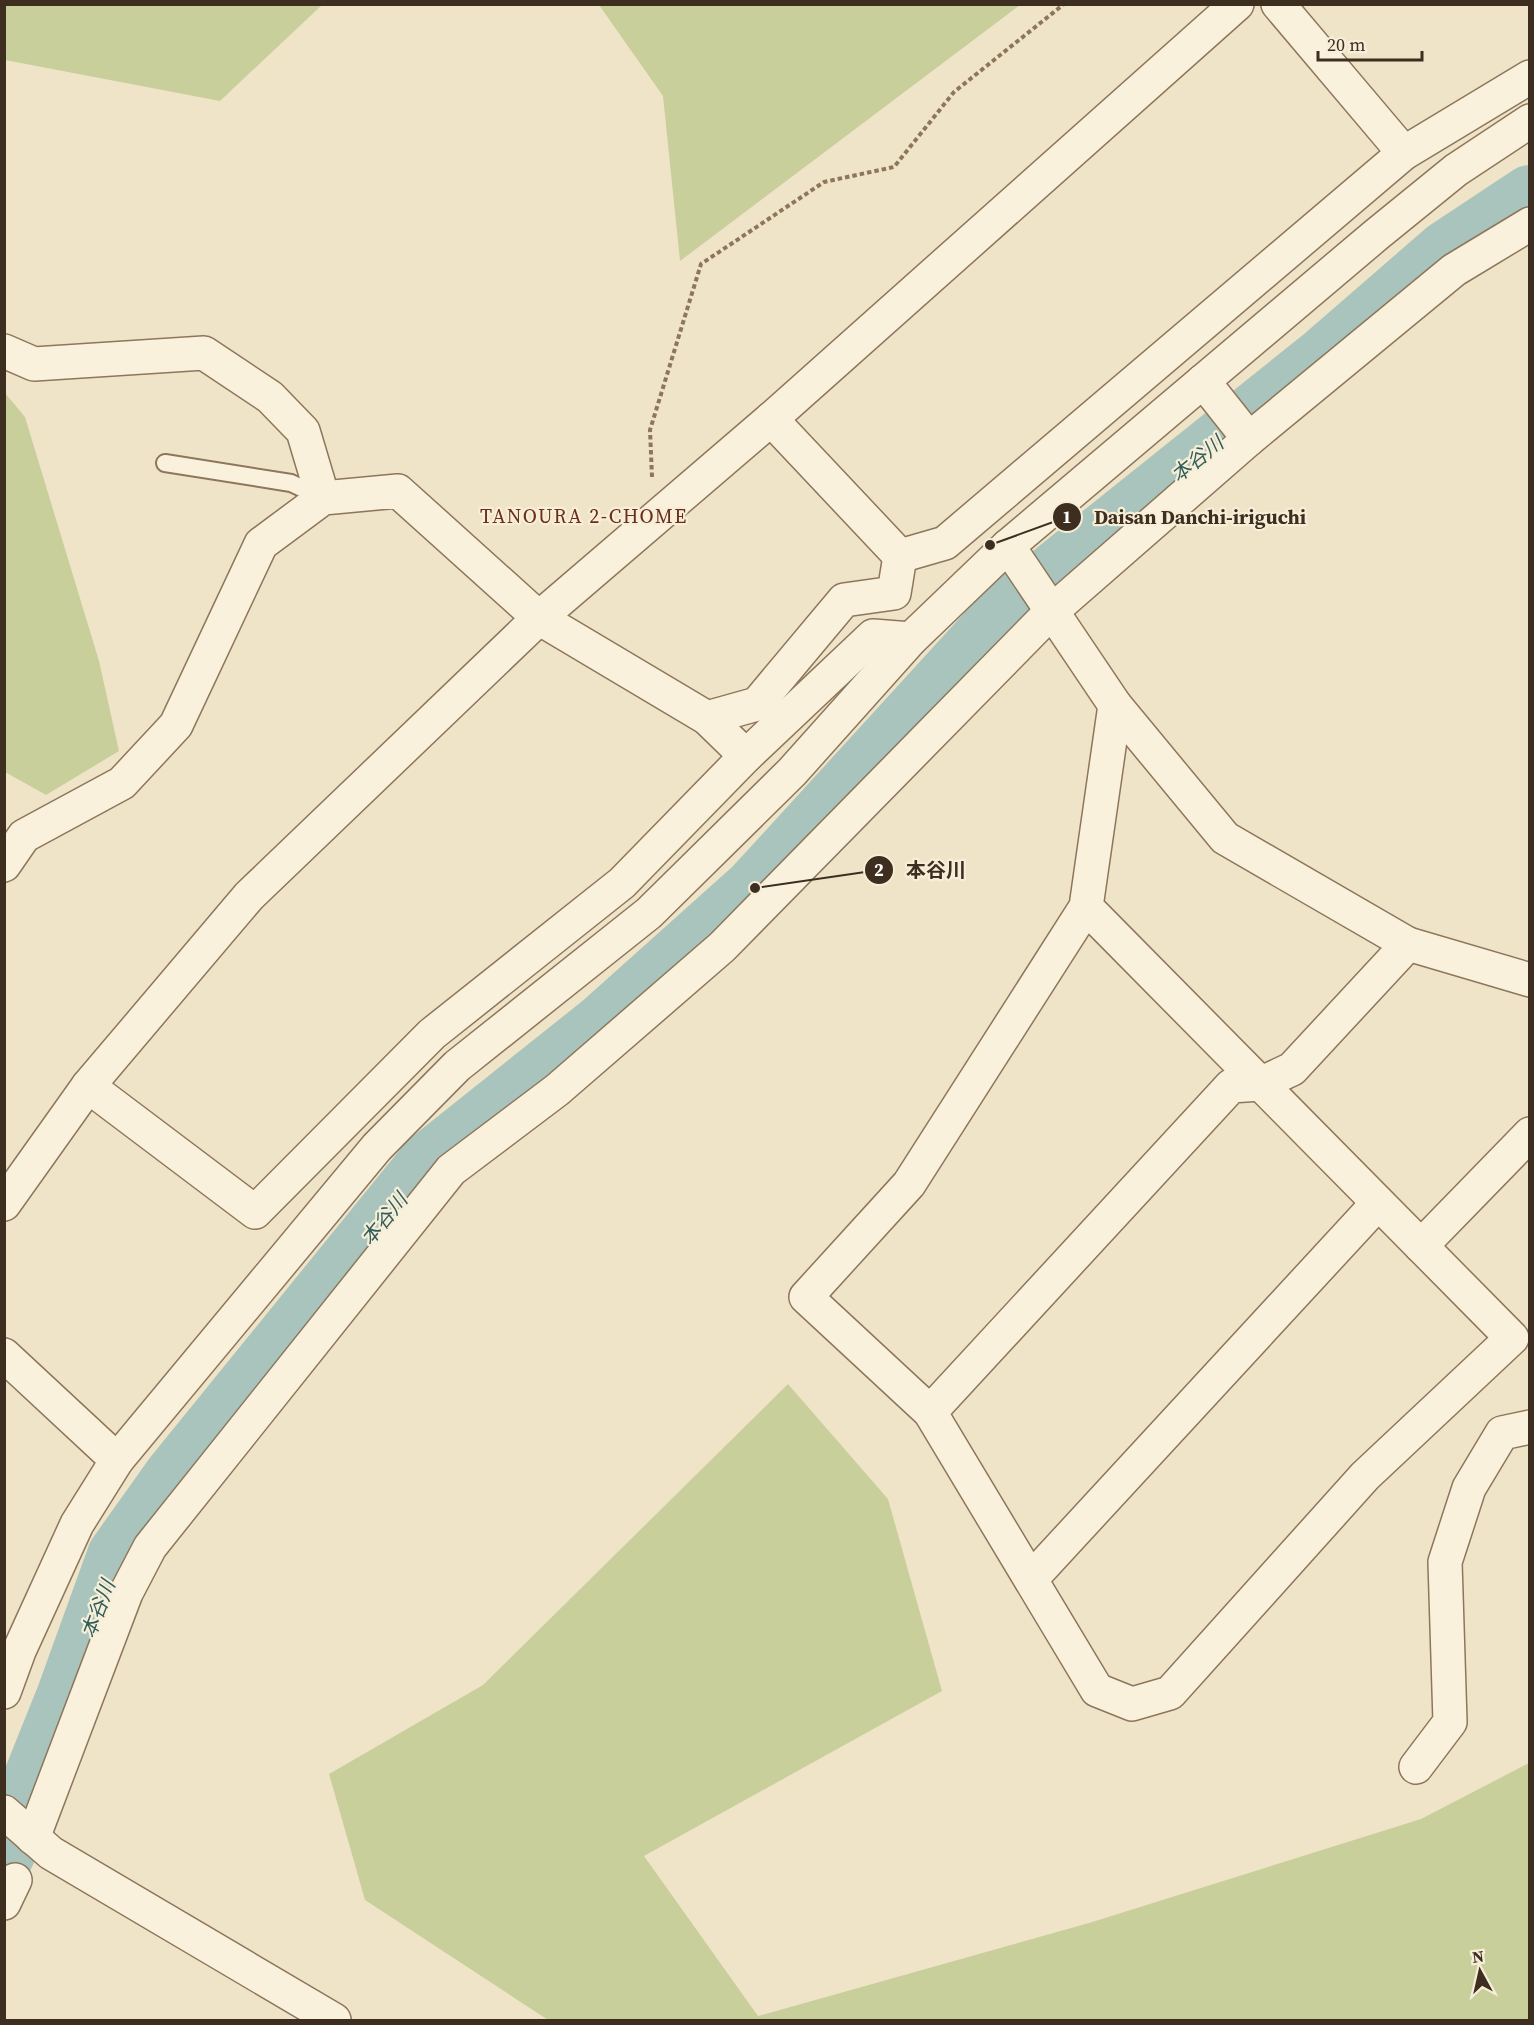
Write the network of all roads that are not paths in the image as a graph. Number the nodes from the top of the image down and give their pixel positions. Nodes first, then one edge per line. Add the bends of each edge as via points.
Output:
1 (1237, 4) edge
2 (1278, 4) edge
3 (1530, 77) edge
4 (1530, 121) edge
5 (1404, 153) junction
6 (1530, 224) edge
7 (4, 351) edge
8 (1203, 381) junction
9 (771, 419) junction
10 (1249, 439) junction
11 (165, 463) dead end
12 (323, 498) junction
13 (1008, 546) junction
14 (900, 556) junction
15 (1052, 611) junction
16 (538, 618) junction
17 (911, 639) junction
18 (1115, 705) junction
19 (707, 717) junction
20 (746, 756) junction
21 (4, 865) edge
22 (1086, 907) junction
23 (1408, 944) junction
24 (1530, 980) edge
25 (1260, 1084) junction
26 (88, 1086) junction
27 (1530, 1134) edge
28 (1378, 1203) junction
29 (4, 1204) edge
30 (1421, 1246) junction
31 (4, 1355) edge
32 (930, 1412) junction
33 (1530, 1427) edge
34 (117, 1460) junction
35 (1031, 1579) junction
36 (4, 1692) edge
37 (1416, 1767) dead end
38 (4, 1812) edge
39 (33, 1838) junction
40 (334, 2020) edge

1 - 9 street
2 - 5 street
3 - 5 street
4 - 8 street via 1456,170
5 - 14 street via 945,543
6 - 10 street via 1454,270
7 - 12 street via 34,364 204,353 270,397 303,431
8 - 10 street
8 - 13 street
9 - 14 street
9 - 16 street
10 - 15 street
11 - 12 lane via 291,483
12 - 16 street via 398,491
12 - 21 street via 261,544 176,725 122,783 24,836
13 - 15 street
13 - 17 street
14 - 19 street via 894,593 844,600 757,704
15 - 18 street
15 - 39 street via 723,947 557,1090 452,1170 150,1547 126,1593
16 - 19 street
16 - 26 street via 249,896
17 - 20 street via 873,636
17 - 34 street via 792,772 649,913 456,1066 385,1138
18 - 22 street
18 - 23 street via 1225,838
19 - 20 street
20 - 26 street via 622,883 432,1034 255,1212
22 - 25 street
22 - 32 street via 909,1184 806,1297
23 - 24 street
23 - 25 street via 1292,1069
25 - 28 street
25 - 32 street via 1231,1086
26 - 29 street
27 - 30 street
28 - 30 street
28 - 35 street
30 - 35 street via 1512,1338 1365,1476 1170,1693 1132,1704 1096,1690
31 - 34 street
32 - 35 street
33 - 37 street via 1502,1433 1469,1488 1445,1562 1450,1722
34 - 36 street via 78,1524
38 - 39 street
39 - 40 street via 51,1853

